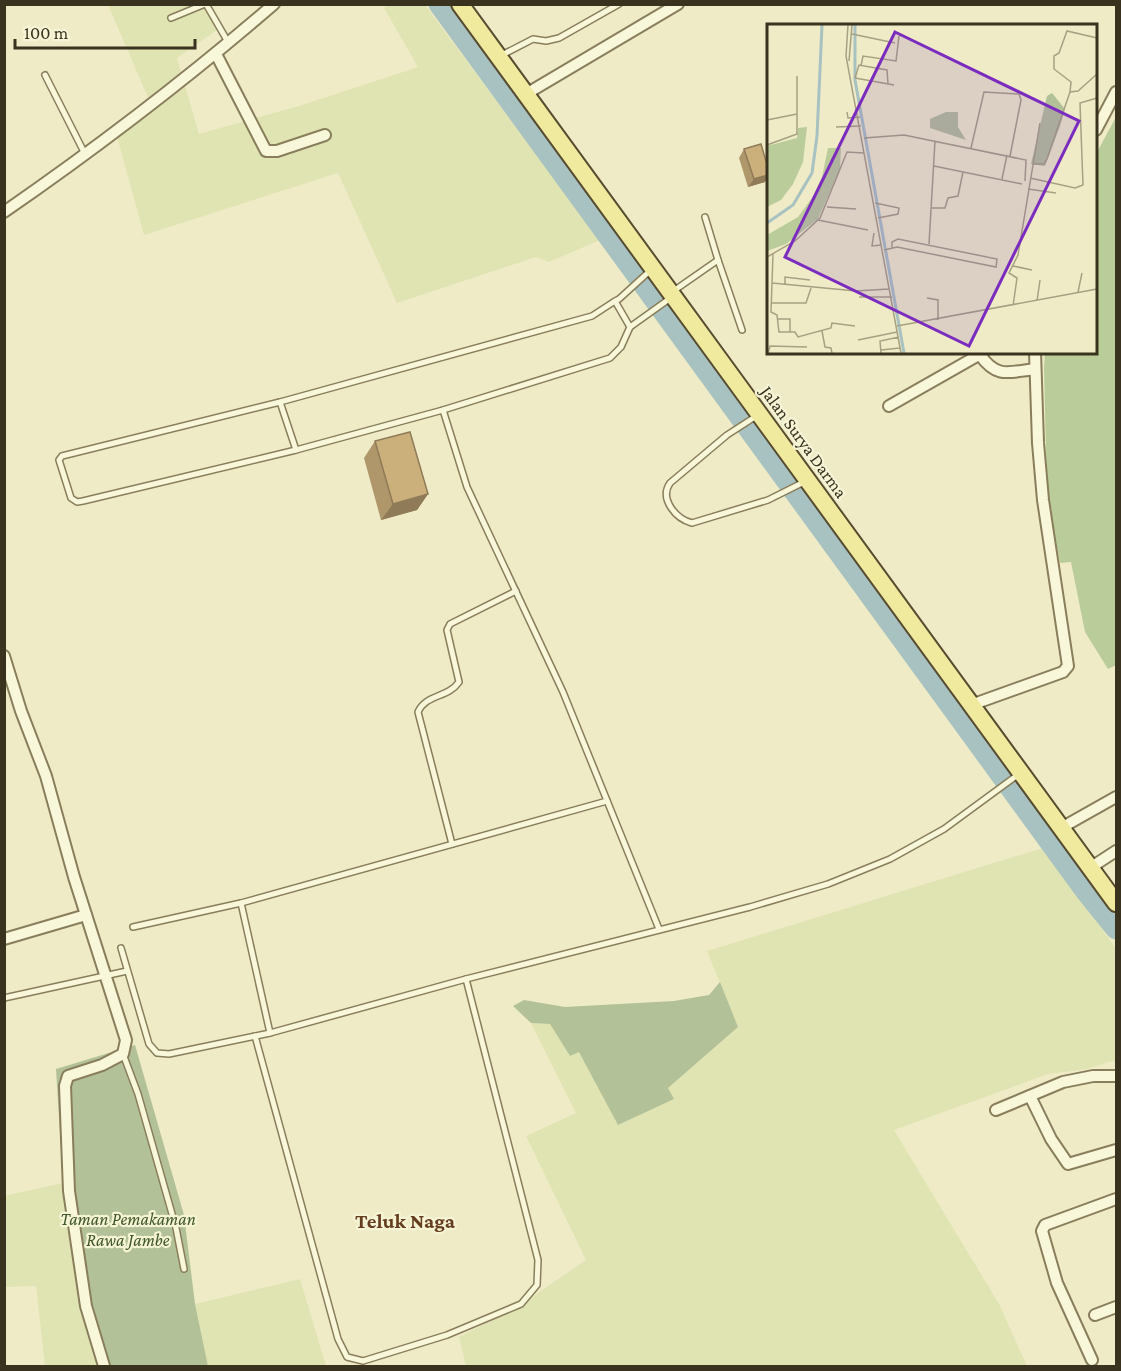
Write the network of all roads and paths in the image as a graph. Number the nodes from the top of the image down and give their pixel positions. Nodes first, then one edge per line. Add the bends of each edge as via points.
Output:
1 (206, 4) edge
2 (274, 4) edge
3 (460, 4) edge
4 (619, 4) edge
5 (678, 4) edge
6 (171, 18) dead end
7 (229, 43) junction
8 (216, 54) junction
9 (499, 57) junction
10 (45, 75) dead end
11 (1116, 92) edge
12 (526, 94) junction
13 (1097, 126) edge
14 (325, 135) dead end
15 (86, 156) junction
16 (4, 212) edge
17 (705, 217) dead end
18 (718, 260) junction
19 (649, 272) junction
20 (669, 297) junction
21 (617, 300) junction
22 (630, 327) junction
23 (742, 330) dead end
24 (982, 354) edge
25 (1035, 354) edge
26 (1035, 369) junction
27 (280, 402) junction
28 (890, 406) dead end
29 (443, 410) junction
30 (756, 417) junction
31 (296, 450) junction
32 (806, 482) junction
33 (516, 591) junction
34 (4, 656) edge
35 (971, 705) junction
36 (1018, 775) junction
37 (1116, 797) edge
38 (608, 801) junction
39 (1060, 828) junction
40 (452, 844) junction
41 (1116, 851) edge
42 (1090, 868) junction
43 (241, 903) junction
44 (1116, 903) edge
45 (86, 915) junction
46 (133, 927) dead end
47 (659, 929) junction
48 (4, 939) edge
49 (121, 948) dead end
50 (128, 971) junction
51 (106, 976) junction
52 (466, 979) junction
53 (4, 998) edge
54 (270, 1033) junction
55 (255, 1036) junction
56 (123, 1054) junction
57 (1116, 1076) edge
58 (1030, 1096) junction
59 (996, 1110) dead end
60 (1116, 1150) edge
61 (1116, 1199) edge
62 (184, 1269) dead end
63 (1116, 1307) edge
64 (1095, 1315) dead end
65 (1092, 1360) dead end
66 (104, 1366) edge

1 - 6 lane
1 - 7 lane
2 - 7 street
3 - 9 main road, Jalan Surya Darma
4 - 9 lane via 559,39 533,39
5 - 12 street
7 - 8 street
8 - 14 street via 266,151
8 - 15 street
9 - 12 main road, Jalan Surya Darma
10 - 15 lane
11 - 13 street
12 - 19 main road, Jalan Surya Darma
15 - 16 street
17 - 18 lane
18 - 20 lane
18 - 23 lane
19 - 20 main road, Jalan Surya Darma
19 - 21 lane
20 - 22 lane
20 - 30 main road, Jalan Surya Darma
21 - 22 lane
21 - 27 lane via 592,316
22 - 29 lane via 621,347 610,358
24 - 26 street via 989,368 999,372
24 - 28 street
25 - 26 street
26 - 35 street via 1043,500 1068,666 1063,672
27 - 31 lane
27 - 31 lane via 62,456 59,460 70,498 84,501
29 - 31 lane
29 - 33 lane via 464,479
30 - 32 main road, Jalan Surya Darma
30 - 32 lane via 728,435 665,490 676,515 692,523 768,500
32 - 35 main road, Jalan Surya Darma
33 - 38 lane
33 - 40 lane via 450,624 447,630 459,682 443,695 428,699 418,712
34 - 45 street via 46,777
35 - 36 main road, Jalan Surya Darma
36 - 39 main road, Jalan Surya Darma
36 - 47 lane via 944,829 890,860 828,884
37 - 39 street
38 - 40 lane
38 - 47 lane
39 - 42 main road, Jalan Surya Darma
40 - 43 lane
41 - 42 street
42 - 44 main road, Jalan Surya Darma
43 - 46 lane
43 - 54 lane
45 - 48 street
45 - 51 street
47 - 52 lane
49 - 50 lane
50 - 51 lane
50 - 55 lane via 149,1044 157,1053 169,1054
51 - 53 lane
51 - 56 street via 126,1040
52 - 54 lane
52 - 55 lane via 538,1260 537,1286 521,1304 447,1335 363,1361 346,1357 338,1339
54 - 55 lane
56 - 62 lane via 138,1094
56 - 66 street via 69,1076 65,1086 69,1191 86,1306
57 - 58 street via 1072,1080
58 - 59 street
58 - 60 street via 1068,1164
61 - 65 street via 1045,1226 1042,1231 1057,1283
63 - 64 street

